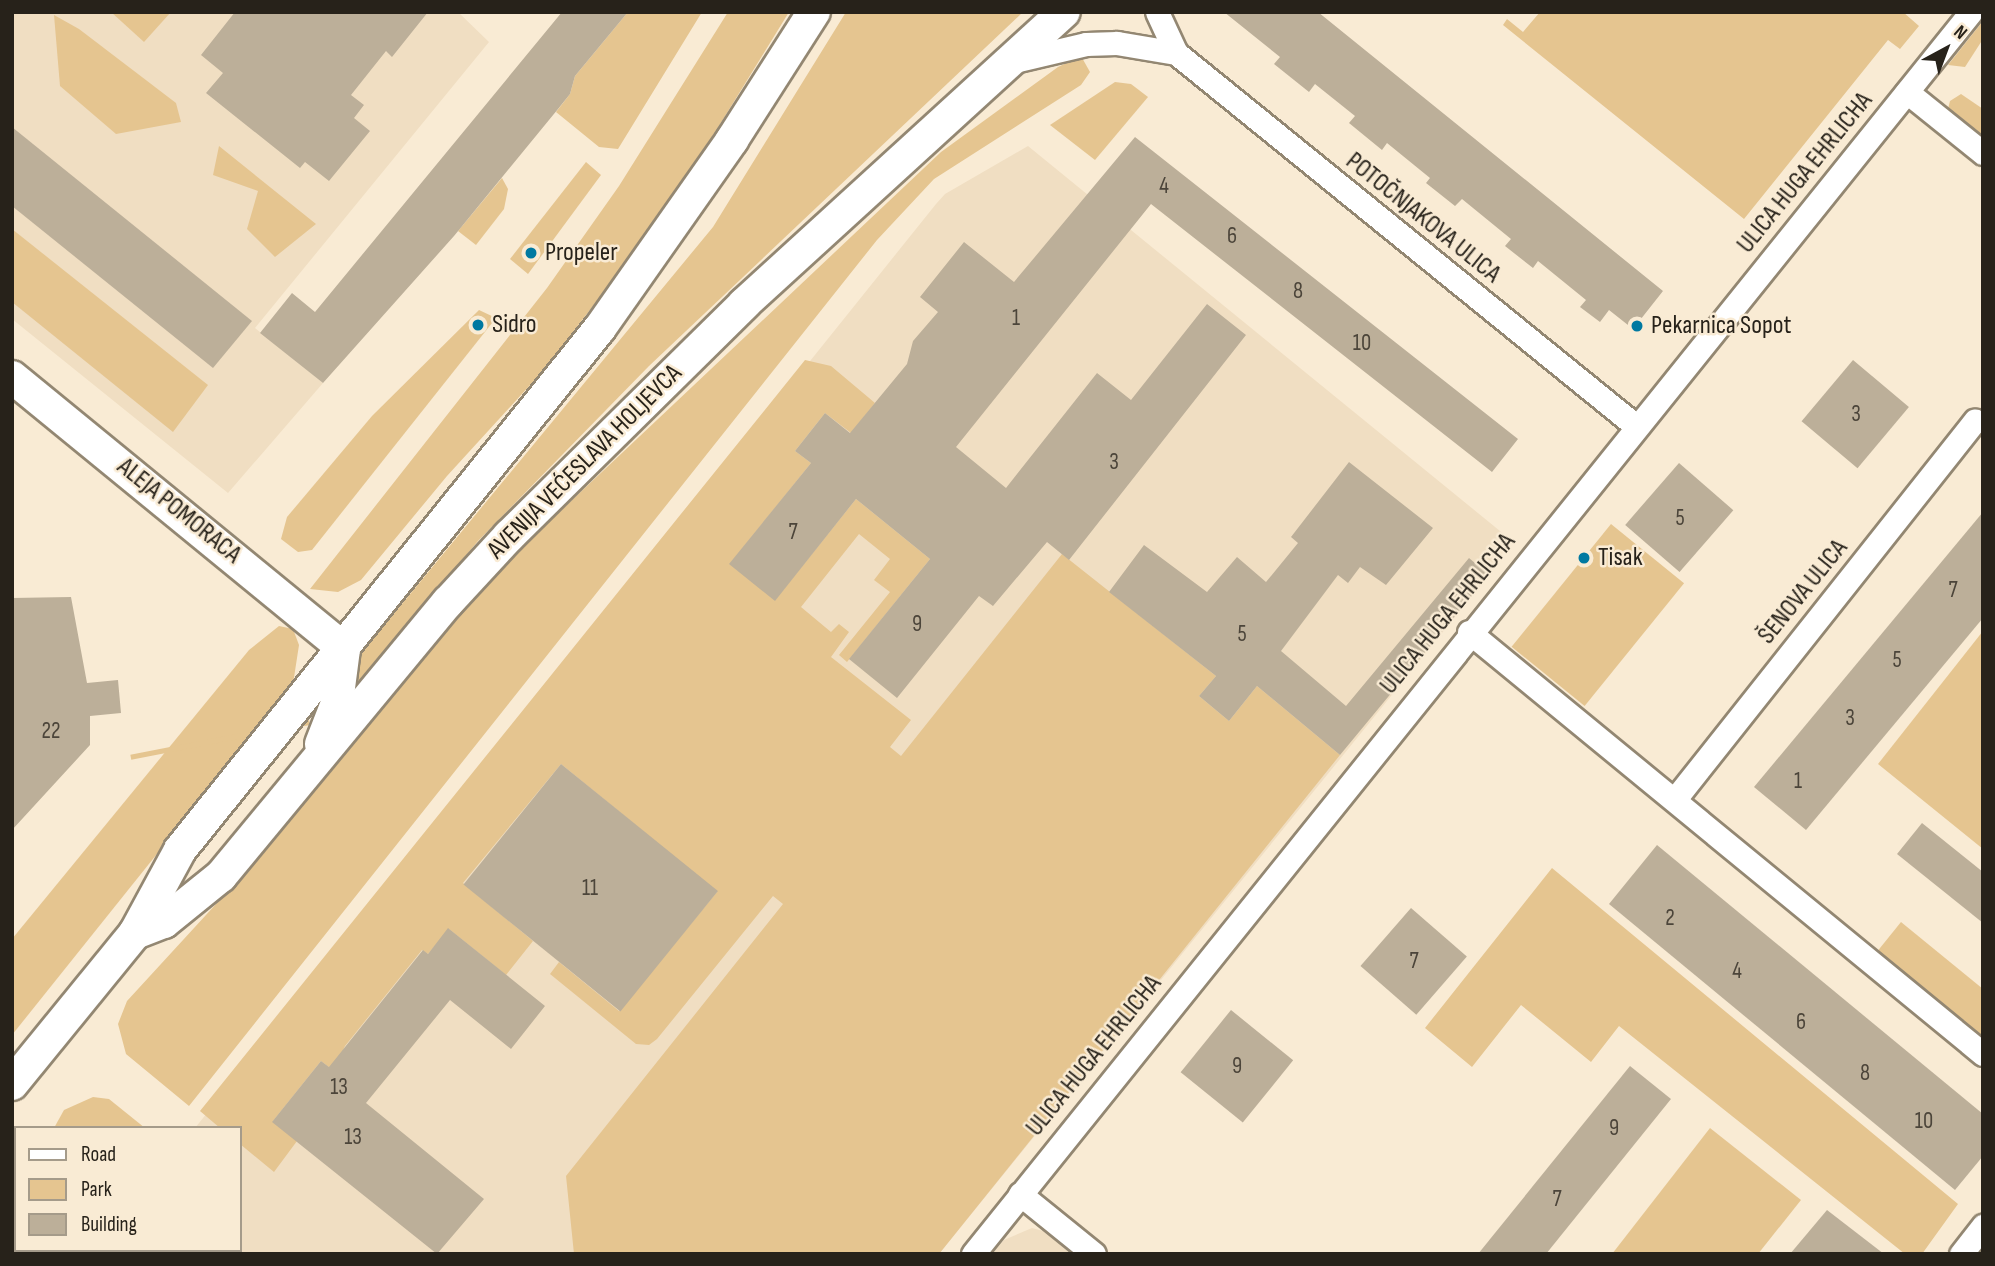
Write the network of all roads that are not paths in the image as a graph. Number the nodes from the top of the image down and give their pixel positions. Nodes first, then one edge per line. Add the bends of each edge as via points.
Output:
1 (814, 12) edge
2 (1064, 12) edge
3 (1157, 12) edge
4 (1971, 12) edge
5 (1176, 53) junction
6 (1014, 61) junction
7 (1907, 92) junction
8 (1983, 153) edge
9 (12, 377) edge
10 (1975, 421) dead end
11 (1636, 426) junction
12 (1469, 632) junction
13 (344, 649) junction
14 (300, 783) junction
15 (1675, 799) junction
16 (135, 933) junction
17 (1983, 1054) edge
18 (12, 1084) edge
19 (1020, 1194) junction
20 (1983, 1226) edge
21 (973, 1254) edge
22 (1094, 1254) edge
23 (1961, 1254) edge

1 - 13 street, AVENIJA VEĆESLAVA HOLJEVCA via 630,287
2 - 6 street, AVENIJA VEĆESLAVA HOLJEVCA
3 - 5 street, POTOČNJAKOVA ULICA
4 - 7 street, ULICA HUGA EHRLICHA
5 - 6 street, POTOČNJAKOVA ULICA via 1117,43 1086,44
5 - 11 street, POTOČNJAKOVA ULICA
6 - 14 street, AVENIJA VEĆESLAVA HOLJEVCA via 744,304 509,536 448,602
7 - 8 street
7 - 11 street, ULICA HUGA EHRLICHA
9 - 13 street, ALEJA POMORACA
10 - 15 street, ŠENOVA ULICA
11 - 12 street, ULICA HUGA EHRLICHA
12 - 15 street
12 - 19 street, ULICA HUGA EHRLICHA
13 - 14 street via 329,729
13 - 16 street, AVENIJA VEĆESLAVA HOLJEVCA via 180,850
14 - 16 street, AVENIJA VEĆESLAVA HOLJEVCA via 221,876 164,922
15 - 17 street
16 - 18 street, AVENIJA VEĆESLAVA HOLJEVCA
19 - 21 street, ULICA HUGA EHRLICHA
19 - 22 street
20 - 23 street

